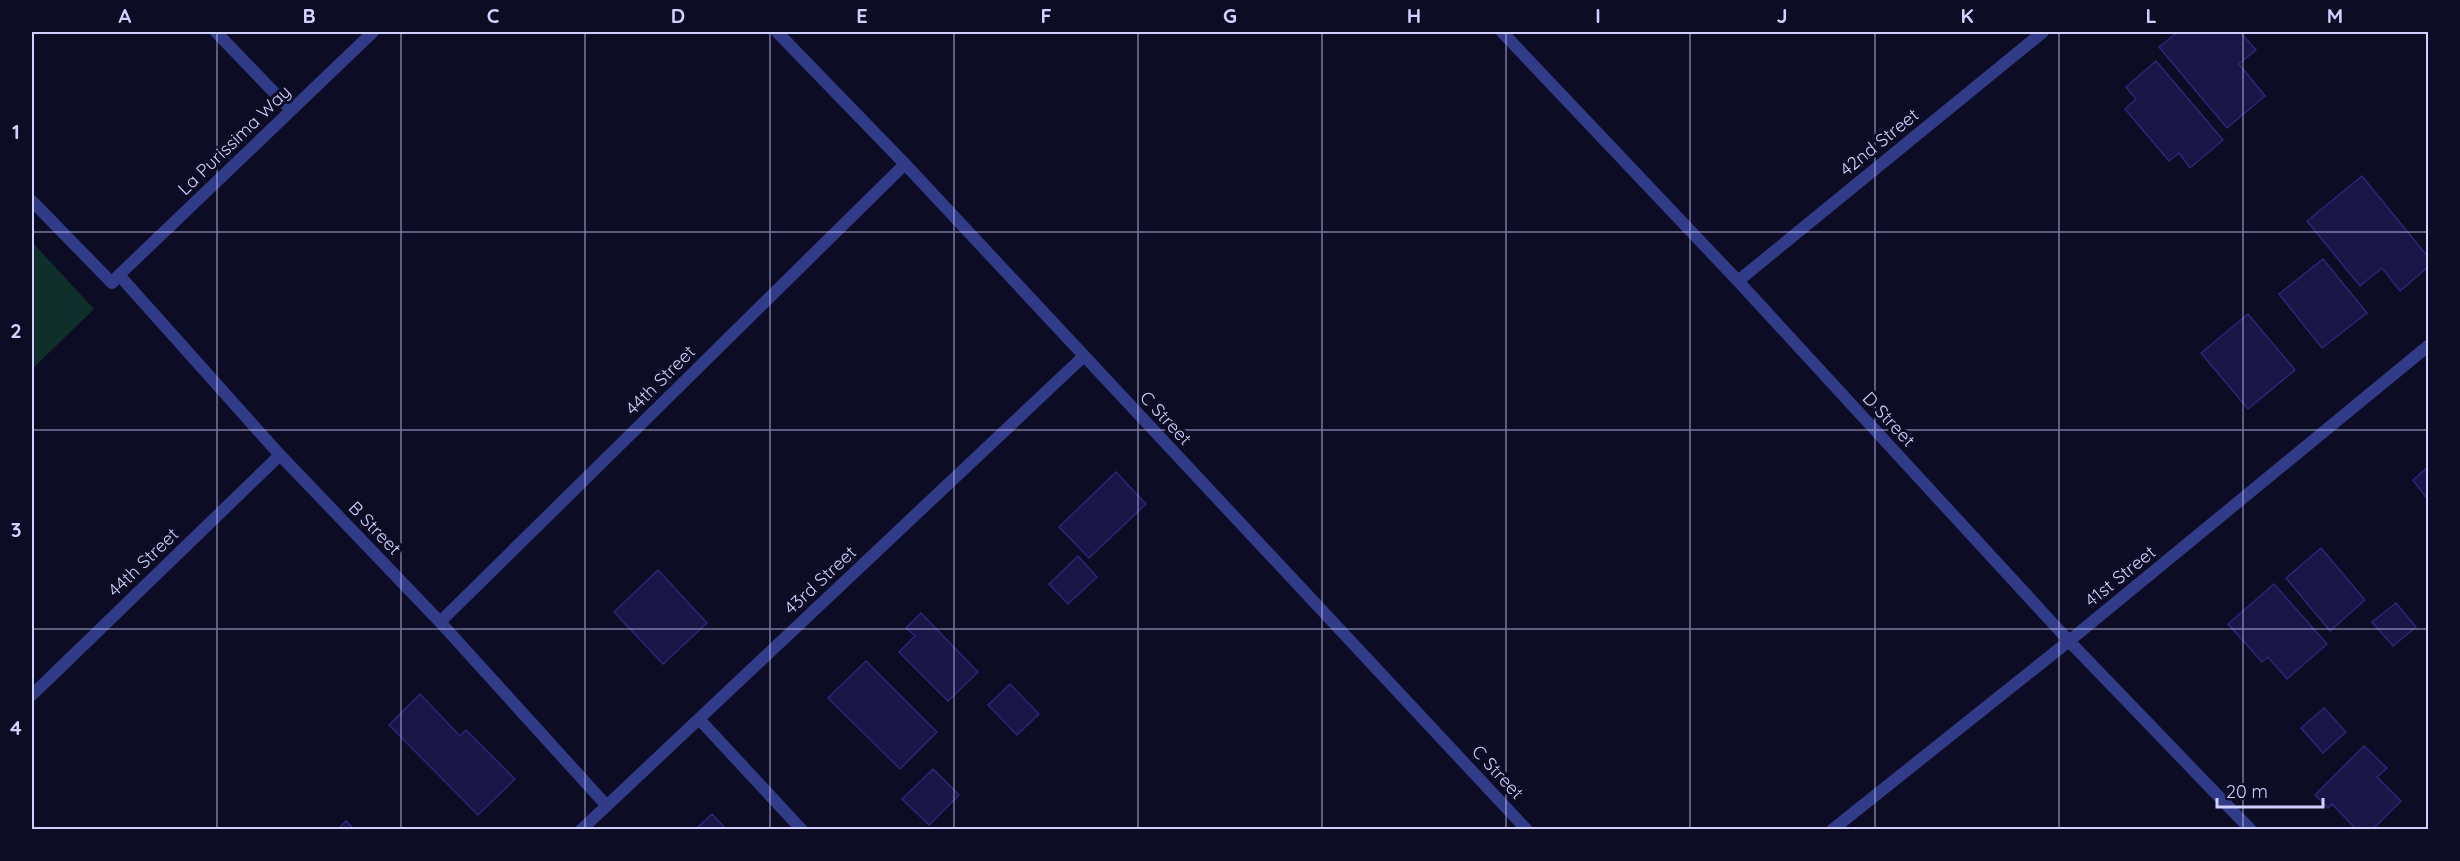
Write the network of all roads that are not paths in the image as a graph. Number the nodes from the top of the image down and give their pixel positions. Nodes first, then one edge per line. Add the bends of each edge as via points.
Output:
1 (216, 32) edge
2 (373, 32) edge
3 (777, 32) edge
4 (1502, 32) edge
5 (2043, 32) edge
6 (291, 110) junction
7 (905, 165) junction
8 (32, 201) edge
9 (119, 275) junction
10 (1738, 281) junction
11 (2428, 346) edge
12 (1084, 356) junction
13 (280, 455) junction
14 (440, 622) junction
15 (2069, 641) junction
16 (32, 695) edge
17 (699, 720) junction
18 (606, 805) junction
19 (581, 830) edge
20 (802, 830) edge
21 (1527, 830) edge
22 (1832, 830) edge
23 (2251, 830) edge

1 - 6 street
2 - 6 street, La Purissima Way
3 - 7 street, C Street
4 - 10 street, D Street
5 - 10 street, 42nd Street
6 - 9 street, La Purissima Way
7 - 12 street, C Street
7 - 14 street, 44th Street
8 - 9 street via 112,283
9 - 13 street, B Street
10 - 15 street, D Street
11 - 15 street, 41st Street
12 - 17 street, 43rd Street
12 - 21 street, C Street
13 - 14 street, B Street
13 - 16 street, 44th Street
14 - 18 street, B Street
15 - 22 street, 41st Street
15 - 23 street, D Street
17 - 18 street, 43rd Street
17 - 20 street
18 - 19 street, 43rd Street

